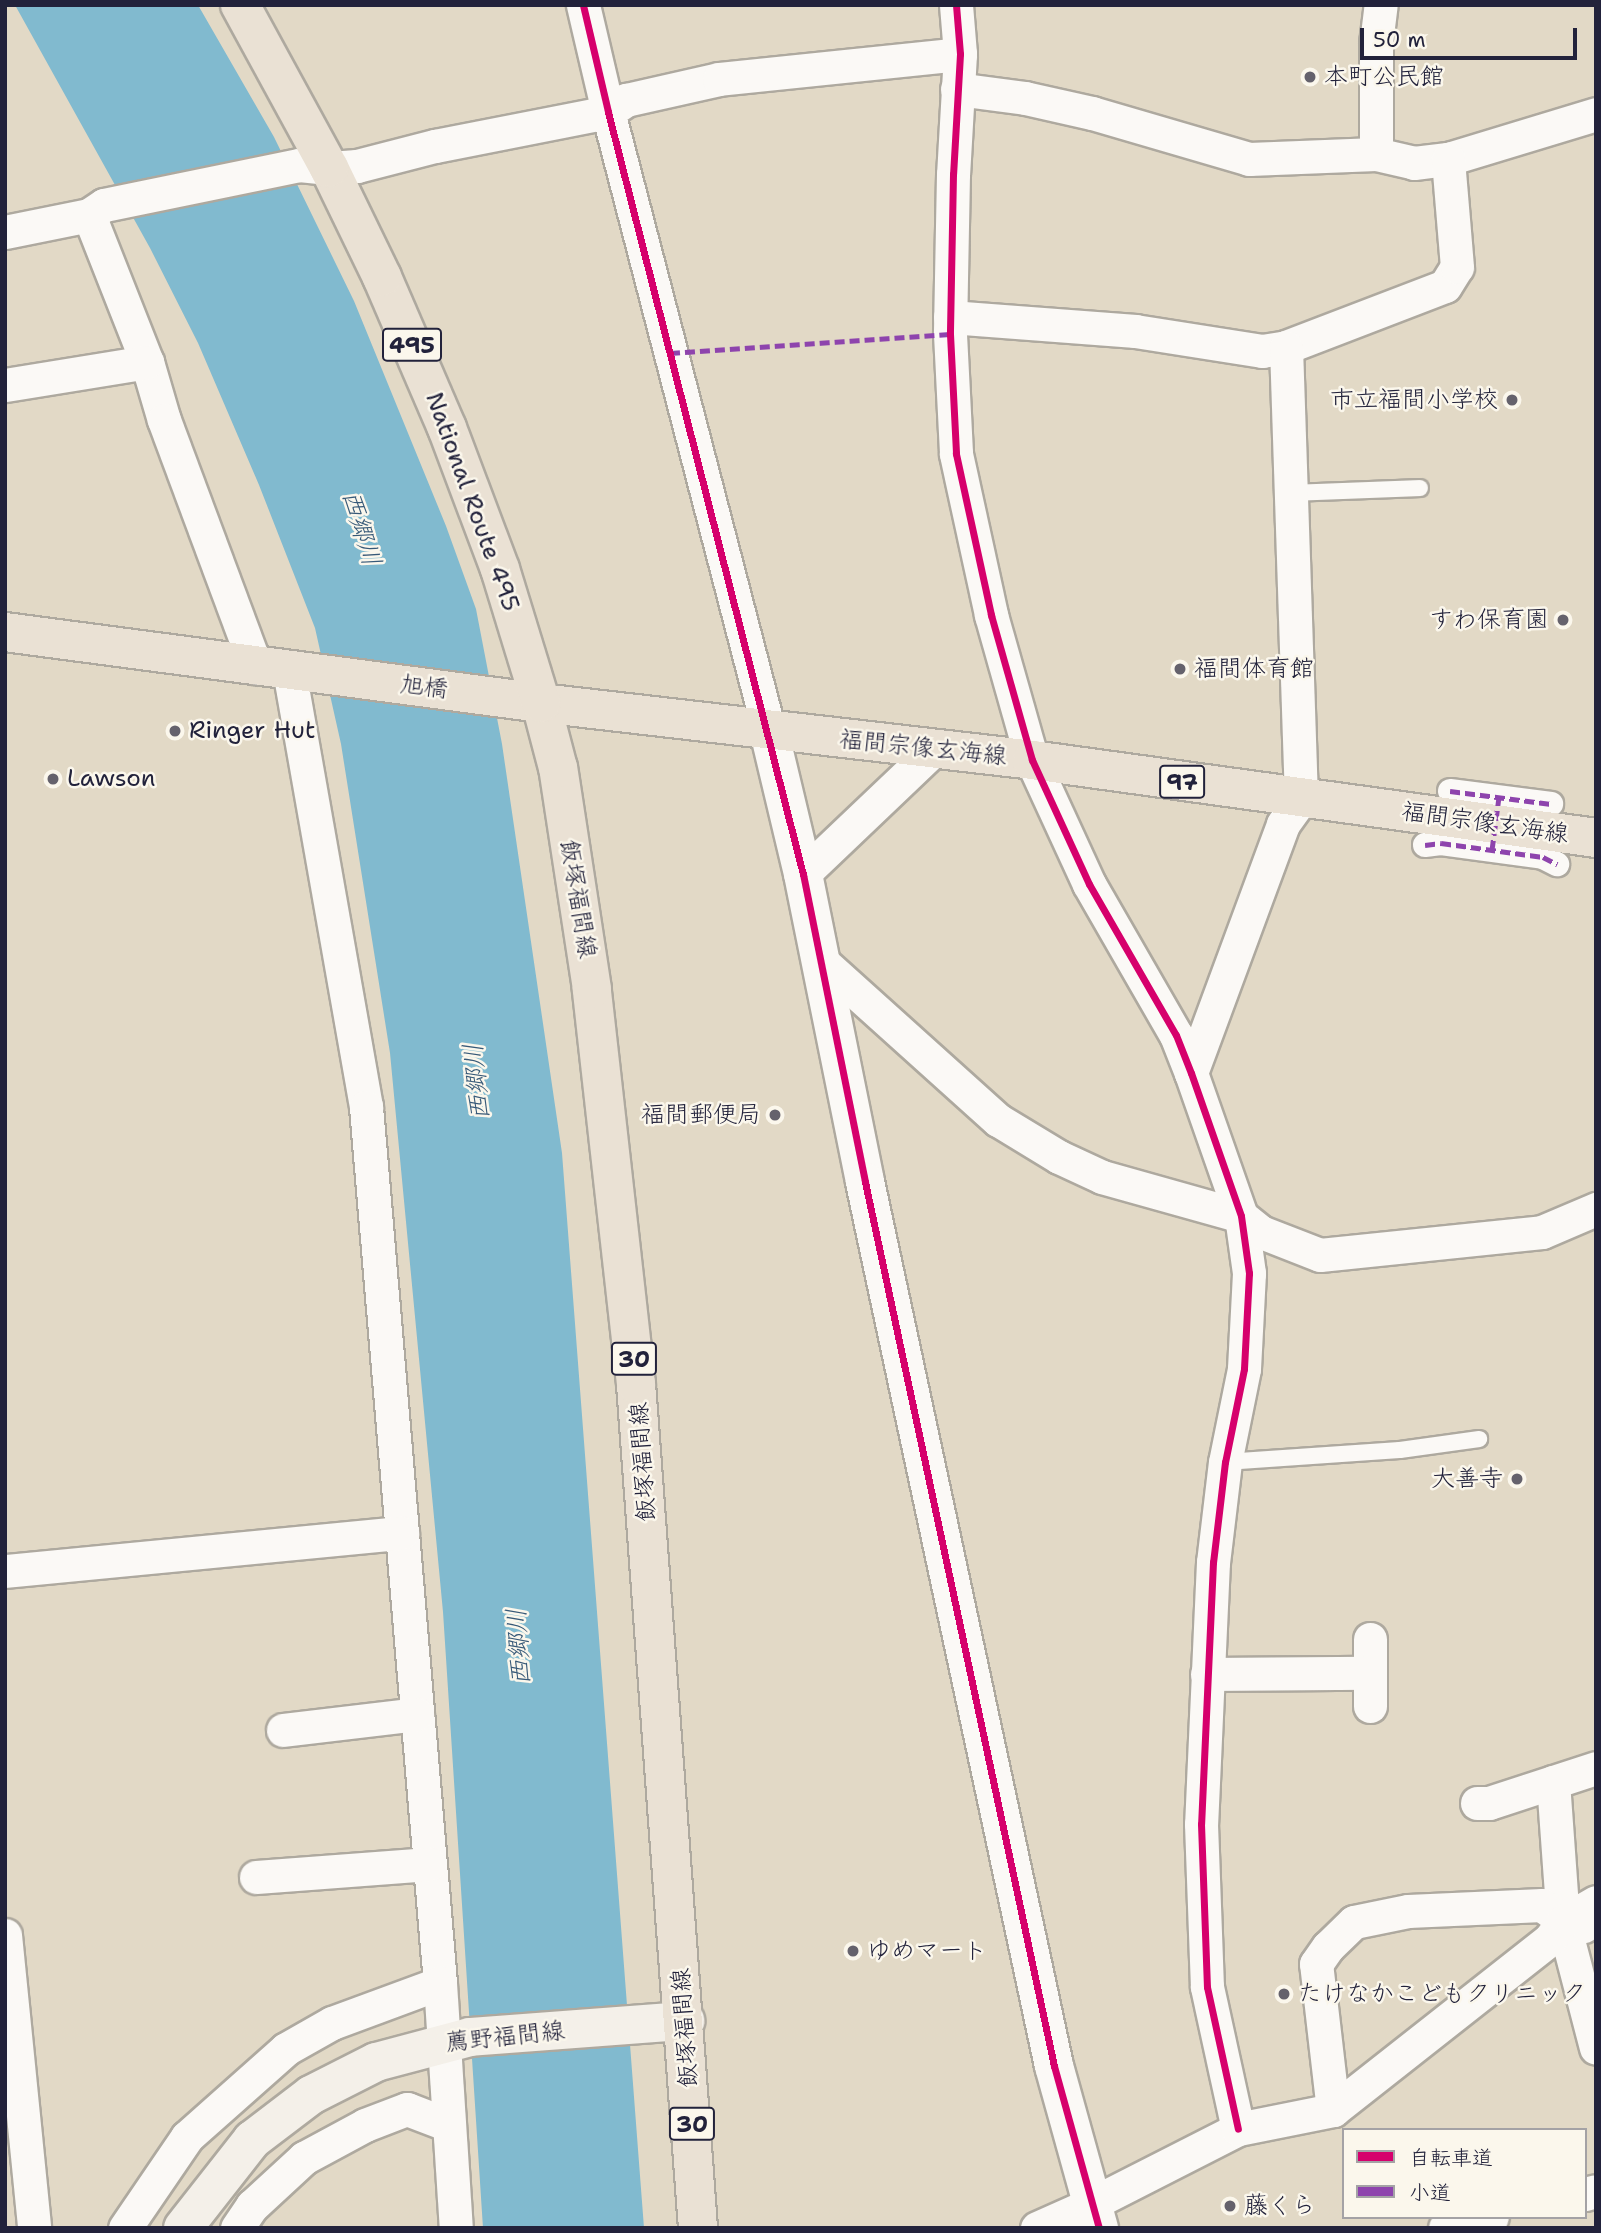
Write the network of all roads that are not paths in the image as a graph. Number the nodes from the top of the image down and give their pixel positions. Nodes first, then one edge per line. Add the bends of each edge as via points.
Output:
1 (240, 5) edge
2 (583, 5) edge
3 (956, 5) edge
4 (1381, 5) edge
5 (960, 54) junction
6 (957, 89) junction
7 (608, 112) junction
8 (1596, 114) edge
9 (1376, 154) junction
10 (1448, 159) junction
11 (314, 166) junction
12 (97, 210) junction
13 (5, 232) edge
14 (950, 317) junction
15 (1286, 347) junction
16 (147, 362) junction
17 (5, 386) edge
18 (1420, 488) dead end
19 (1292, 493) junction
20 (5, 632) edge
21 (272, 669) junction
22 (529, 701) junction
23 (769, 731) junction
24 (933, 750) junction
25 (1032, 760) junction
26 (1450, 791) dead end
27 (1499, 797) junction
28 (1301, 799) junction
29 (1551, 804) dead end
30 (1596, 838) edge
31 (1424, 845) dead end
32 (1492, 850) junction
33 (1557, 864) dead end
34 (803, 874) junction
35 (819, 959) junction
36 (1191, 1073) junction
37 (1596, 1209) edge
38 (1241, 1216) junction
39 (1479, 1438) dead end
40 (1224, 1462) junction
41 (402, 1533) junction
42 (5, 1571) edge
43 (1370, 1639) dead end
44 (1370, 1673) junction
45 (1207, 1674) junction
46 (1370, 1706) dead end
47 (417, 1714) junction
48 (283, 1730) dead end
49 (1596, 1768) edge
50 (1553, 1782) junction
51 (1477, 1803) dead end
52 (430, 1864) junction
53 (256, 1877) dead end
54 (1596, 1902) edge
55 (1563, 1921) junction
56 (1596, 1929) edge
57 (5, 1935) edge
58 (440, 1983) junction
59 (668, 2022) junction
60 (457, 2040) junction
61 (1596, 2048) edge
62 (1333, 2110) junction
63 (449, 2125) junction
64 (1238, 2129) junction
65 (5, 2151) edge
66 (1095, 2216) edge
67 (1487, 2222) edge
68 (1042, 2226) edge
69 (13, 2228) edge
70 (34, 2228) edge
71 (125, 2228) edge
72 (183, 2228) edge
73 (237, 2228) edge
74 (456, 2228) edge
75 (698, 2228) edge
76 (1445, 2228) edge

1 - 11 main road, National Route 495 / 495
2 - 7 street
3 - 5 street
4 - 9 street via 1376,43
5 - 6 street
5 - 7 street via 719,79 626,100
6 - 9 street via 1092,113 1249,159
6 - 14 street
7 - 11 street via 357,166
7 - 23 street
8 - 10 street
9 - 10 street via 1414,163
10 - 15 street via 1457,267 1445,286
11 - 12 street
11 - 22 main road, National Route 495 / 495 via 382,277 447,428 500,569
12 - 13 street
12 - 16 street
14 - 15 street via 1135,331 1262,351
14 - 25 street via 956,454 991,615
15 - 19 street
16 - 17 street
16 - 21 street via 164,419
18 - 19 lane
19 - 28 street
20 - 21 main road, 旭橋
21 - 22 main road, 旭橋
21 - 41 street via 366,1107
22 - 23 main road, 福間宗像玄海線 / 97
22 - 59 main road, 飯塚福間線 / 30 via 558,768 592,989 634,1357
23 - 24 main road, 福間宗像玄海線 / 97
23 - 34 street
24 - 25 main road, 福間宗像玄海線 / 97
24 - 34 street
25 - 28 main road, 福間宗像玄海線 / 97
25 - 36 street via 1089,884 1176,1035
26 - 27 street
27 - 29 street
27 - 32 street
28 - 30 main road, 福間宗像玄海線 / 97
28 - 36 street via 1283,824
31 - 32 street
32 - 33 street via 1543,856
34 - 35 street
35 - 38 street via 998,1120 1102,1177
35 - 66 street via 1054,2066
36 - 38 street
37 - 38 street via 1542,1232 1320,1255 1261,1232
38 - 40 street via 1249,1273 1244,1369
39 - 40 lane via 1400,1450
40 - 45 street
41 - 42 street
41 - 47 street
43 - 44 street
44 - 45 street
44 - 46 street
45 - 64 street via 1201,1824 1207,1987
47 - 48 street
47 - 52 street
49 - 50 street
50 - 51 street
50 - 55 street
52 - 53 street
52 - 58 street
54 - 55 street
55 - 56 street
55 - 61 street
55 - 62 street via 1550,1939
55 - 62 street via 1542,1905 1408,1911 1353,1923 1316,1964
57 - 70 street
58 - 60 street
58 - 71 street via 332,2023 286,2049 187,2137
59 - 60 main road, 薦野福間線
59 - 75 main road, 飯塚福間線 / 30
60 - 63 street
60 - 72 main road, 薦野福間線 via 376,2062 311,2095 252,2140
62 - 64 street
63 - 73 street via 407,2109 365,2125 304,2158 252,2206
63 - 74 street
64 - 66 street
65 - 69 street
66 - 68 street
67 - 76 street

